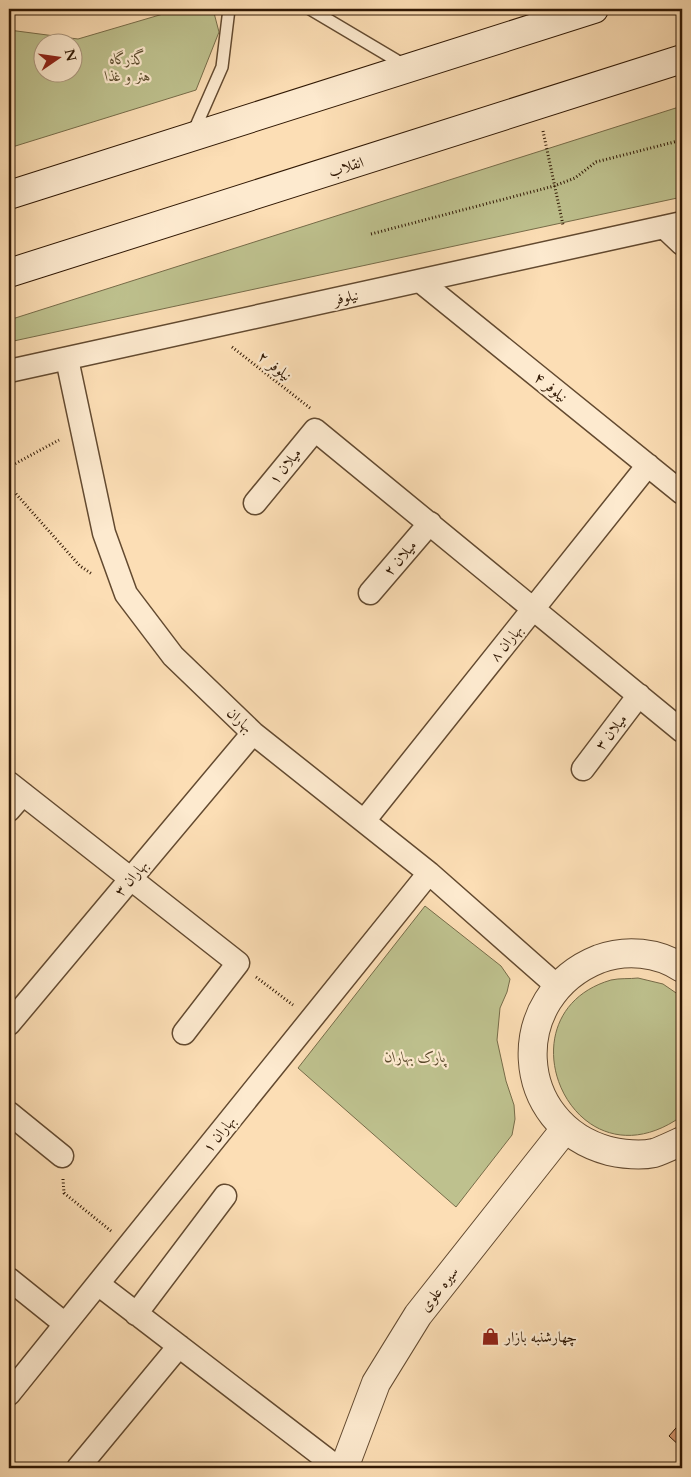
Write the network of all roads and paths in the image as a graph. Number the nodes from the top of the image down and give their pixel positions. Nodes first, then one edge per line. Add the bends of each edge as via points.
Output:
1 (229, 9) edge
2 (310, 9) edge
3 (594, 9) edge
4 (682, 58) edge
5 (410, 68) junction
6 (537, 106) junction
7 (192, 137) junction
8 (682, 140) edge
9 (554, 186) junction
10 (9, 195) edge
11 (673, 225) edge
12 (371, 234) dead end
13 (682, 244) edge
14 (568, 248) junction
15 (9, 273) edge
16 (420, 281) junction
17 (208, 328) junction
18 (67, 359) junction
19 (9, 371) edge
20 (82, 427) junction
21 (315, 430) junction
22 (648, 465) junction
23 (9, 467) edge
24 (9, 486) edge
25 (682, 493) edge
26 (255, 503) dead end
27 (430, 524) junction
28 (370, 593) dead end
29 (126, 594) junction
30 (533, 608) junction
31 (639, 696) junction
32 (682, 731) edge
33 (253, 733) junction
34 (583, 769) dead end
35 (13, 796) edge
36 (364, 821) junction
37 (429, 873) junction
38 (131, 878) junction
39 (238, 962) junction
40 (682, 968) edge
41 (557, 986) junction
42 (311, 1020) junction
43 (9, 1024) edge
44 (184, 1033) dead end
45 (9, 1113) edge
46 (565, 1129) junction
47 (682, 1142) edge
48 (62, 1156) joint
49 (225, 1196) dead end
50 (129, 1245) junction
51 (9, 1279) edge
52 (98, 1284) junction
53 (136, 1314) junction
54 (65, 1324) junction
55 (179, 1346) junction
56 (9, 1394) edge
57 (78, 1468) edge
58 (338, 1468) edge
59 (344, 1468) edge

1 - 7 lane via 222,67
2 - 5 lane
3 - 5 main road
4 - 6 main road, انقلاب
5 - 7 main road
6 - 9 path
6 - 15 main road, انقلاب
7 - 10 main road
8 - 9 path via 596,162 575,178
9 - 12 path
9 - 14 path
11 - 13 street
11 - 14 street, نیلوفر
14 - 16 street, نیلوفر
16 - 17 street, نیلوفر
16 - 22 street, نیلوفر ۴
17 - 18 street, نیلوفر
17 - 21 path, نیلوفر ۲ via 312,409
18 - 19 street, نیلوفر
18 - 20 street, بهاران
20 - 23 path
20 - 29 street, بهاران via 104,533
21 - 26 street, میلان ۱
21 - 27 street
22 - 25 street, نیلوفر ۴
22 - 30 street, بهاران ۸
24 - 29 path via 80,566
27 - 28 street, میلان ۲
27 - 30 street
29 - 33 street, بهاران via 173,656
30 - 31 street
30 - 36 street, بهاران ۸
31 - 32 street
31 - 34 street, میلان ۳
33 - 36 street, بهاران
33 - 38 street, بهاران ۳
35 - 38 street
36 - 37 street, بهاران
37 - 41 street, بهاران
37 - 42 street, بهاران ۱
38 - 39 street
38 - 43 street, بهاران ۳
39 - 42 path
39 - 44 street
40 - 41 main road via 642,953 611,955 582,966
41 - 46 main road via 540,1013 532,1043 534,1075 545,1105
42 - 50 street, بهاران ۱
45 - 48 street
46 - 47 main road via 592,1146 622,1154 654,1153
46 - 59 main road, سیره علوی via 418,1315 376,1383
48 - 50 path via 64,1193
49 - 53 street
50 - 52 street, بهاران ۱
51 - 54 street
52 - 53 street
52 - 54 street, بهاران ۱
53 - 55 street
54 - 56 street, بهاران ۱
55 - 57 street
55 - 58 street

